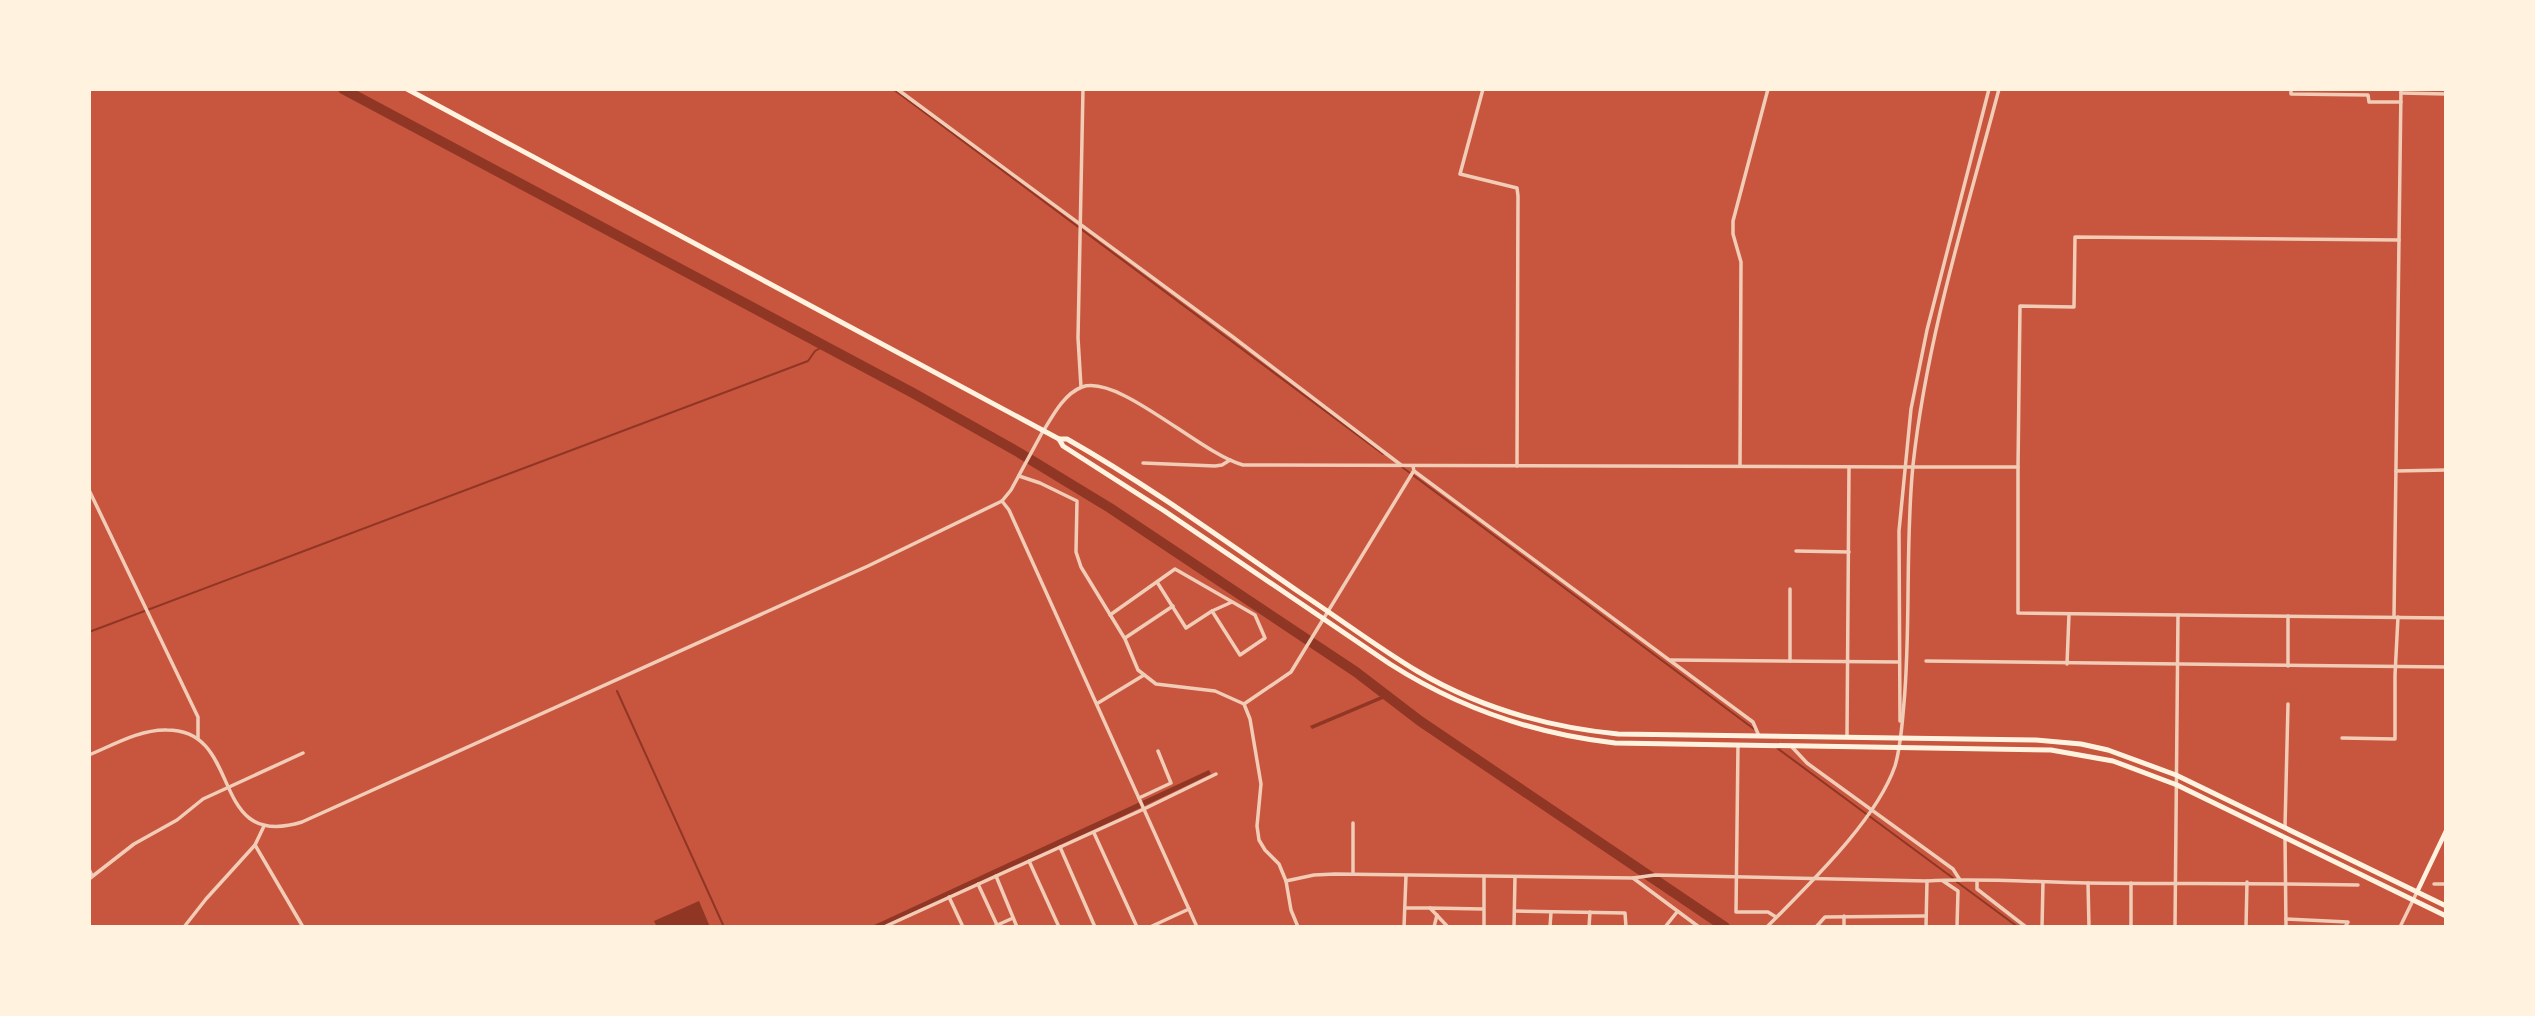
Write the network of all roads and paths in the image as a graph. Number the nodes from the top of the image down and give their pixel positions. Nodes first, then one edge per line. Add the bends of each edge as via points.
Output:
1 (407, 89) edge
2 (897, 89) edge
3 (1083, 89) edge
4 (1483, 89) edge
5 (1768, 89) edge
6 (1989, 89) edge
7 (1999, 89) edge
8 (2291, 89) edge
9 (2401, 91) edge
10 (2446, 93) edge
11 (2401, 102) junction
12 (1079, 223) junction
13 (2399, 240) junction
14 (1081, 387) junction
15 (1044, 430) junction
16 (1059, 439) junction
17 (1230, 460) junction
18 (1143, 463) dead end
19 (1403, 466) junction
20 (1517, 466) junction
21 (1740, 466) junction
22 (1849, 467) junction
23 (1905, 467) junction
24 (2018, 467) junction
25 (1913, 468) junction
26 (1413, 470) junction
27 (2446, 470) edge
28 (2396, 471) junction
29 (1020, 474) junction
30 (89, 490) edge
31 (1002, 501) junction
32 (1796, 551) dead end
33 (1849, 552) junction
34 (1157, 582) junction
35 (1790, 589) dead end
36 (1232, 602) junction
37 (1173, 606) junction
38 (1212, 611) junction
39 (1329, 612) junction
40 (2069, 614) junction
41 (1110, 615) junction
42 (2178, 615) junction
43 (2288, 616) junction
44 (2396, 617) junction
45 (2446, 618) edge
46 (1324, 620) junction
47 (1125, 639) junction
48 (1669, 660) junction
49 (1790, 661) junction
50 (1926, 661) dead end
51 (1848, 662) junction
52 (1899, 662) junction
53 (2067, 664) junction
54 (2177, 664) junction
55 (2288, 666) junction
56 (2396, 666) junction
57 (2446, 667) edge
58 (1144, 675) junction
59 (1097, 703) junction
60 (1244, 704) junction
61 (2288, 704) dead end
62 (1759, 734) junction
63 (1847, 737) junction
64 (198, 738) junction
65 (1900, 738) junction
66 (2342, 738) dead end
67 (1738, 745) junction
68 (1791, 746) junction
69 (1899, 747) junction
70 (1157, 751) dead end
71 (303, 753) dead end
72 (89, 755) edge
73 (1216, 774) dead end
74 (2176, 775) junction
75 (2177, 785) junction
76 (228, 787) junction
77 (1139, 800) junction
78 (1144, 808) junction
79 (1870, 811) junction
80 (1353, 823) dead end
81 (264, 826) junction
82 (2285, 827) junction
83 (2446, 831) edge
84 (1094, 832) junction
85 (2285, 838) junction
86 (255, 845) junction
87 (1060, 847) junction
88 (1029, 861) junction
89 (89, 869) edge
90 (1353, 874) junction
91 (996, 876) junction
92 (1406, 876) junction
93 (91, 877) edge
94 (1484, 877) junction
95 (1515, 877) junction
96 (1633, 878) junction
97 (1736, 878) junction
98 (1815, 878) junction
99 (1959, 880) junction
100 (1286, 881) junction
101 (1927, 881) junction
102 (1942, 881) junction
103 (1977, 881) junction
104 (2043, 882) junction
105 (2247, 882) junction
106 (2088, 883) junction
107 (2131, 883) junction
108 (2176, 883) junction
109 (2285, 883) junction
110 (978, 884) junction
111 (2358, 884) dead end
112 (2434, 884) dead end
113 (2446, 884) edge
114 (2417, 892) junction
115 (949, 897) junction
116 (2413, 900) junction
117 (2446, 906) edge
118 (1405, 908) junction
119 (1430, 908) junction
120 (1189, 909) junction
121 (1483, 909) junction
122 (1515, 911) junction
123 (1677, 911) junction
124 (1551, 912) junction
125 (1590, 912) junction
126 (1437, 915) junction
127 (1844, 916) junction
128 (1926, 916) junction
129 (2446, 916) edge
130 (1776, 917) junction
131 (1013, 918) junction
132 (2286, 919) junction
133 (895, 925) edge
134 (995, 926) edge
135 (184, 927) edge
136 (303, 927) edge
137 (884, 927) edge
138 (963, 927) edge
139 (1017, 927) edge
140 (1059, 927) edge
141 (1095, 927) edge
142 (1136, 927) edge
143 (1150, 927) edge
144 (1197, 927) edge
145 (1298, 927) edge
146 (1404, 927) edge
147 (1434, 927) edge
148 (1448, 927) edge
149 (1484, 927) edge
150 (1514, 927) edge
151 (1550, 927) edge
152 (1590, 927) edge
153 (1626, 927) edge
154 (1665, 927) edge
155 (1699, 927) edge
156 (1767, 927) edge
157 (1816, 927) edge
158 (1844, 927) edge
159 (1926, 927) edge
160 (1957, 927) edge
161 (2026, 927) edge
162 (2042, 927) edge
163 (2090, 927) edge
164 (2131, 927) edge
165 (2175, 927) edge
166 (2246, 927) edge
167 (2286, 927) edge
168 (2345, 927) edge
169 (2400, 927) edge

1 - 15 main road
2 - 12 street
3 - 12 street
4 - 20 street via 1460,174 1517,188
5 - 21 street via 1733,221 1741,262
6 - 23 street via 1927,330
7 - 25 street via 1935,331
8 - 11 street via 2291,94 2368,95 2369,102
9 - 10 street
9 - 11 street
11 - 13 street
12 - 14 street
12 - 19 street
13 - 24 street via 2075,237 2074,307 2020,306
13 - 28 street
14 - 15 street via 1061,404
14 - 17 street via 1093,385 1122,393
15 - 16 main road
15 - 29 street
16 - 39 main road via 1067,439 1134,480
16 - 46 main road via 1063,446
17 - 18 street via 1215,466
17 - 19 street via 1243,465
19 - 26 street
20 - 21 street
20 - 26 street
21 - 22 street
22 - 23 street
22 - 33 street
23 - 25 street
23 - 52 street via 1899,531
24 - 25 street
24 - 40 street via 2018,613
25 - 65 street
26 - 39 street
26 - 48 street
27 - 28 street
28 - 44 street
29 - 31 street
29 - 41 street via 1077,501 1076,552
30 - 64 street via 198,717
31 - 59 street
31 - 81 street via 845,577 302,822
32 - 33 street
33 - 51 street
34 - 36 street via 1175,569
34 - 37 street
34 - 41 street
35 - 49 street
36 - 38 street
36 - 38 street via 1255,615 1265,638 1240,654
37 - 38 street via 1186,628
37 - 47 street
39 - 46 street
39 - 62 main road via 1431,678 1528,718 1618,734
40 - 42 street
40 - 53 street
41 - 47 street
42 - 43 street
42 - 54 street
43 - 44 street
43 - 55 street
44 - 45 street
44 - 56 street
46 - 60 street via 1292,672
46 - 67 main road via 1421,684 1515,724 1615,743
47 - 58 street via 1130,656
48 - 49 street
48 - 62 street via 1753,722
49 - 51 street
50 - 53 street
51 - 52 street
51 - 63 street
52 - 65 street
53 - 54 street
54 - 55 street
54 - 74 street
55 - 56 street
56 - 57 street
56 - 66 street via 2395,738
58 - 59 street
58 - 60 street via 1156,684 1216,691
59 - 77 street
60 - 100 street via 1251,719 1261,784 1259,840 1279,864
61 - 82 street
62 - 63 main road
63 - 65 main road
64 - 72 street via 164,729
64 - 76 street via 215,759
65 - 69 street
65 - 74 main road via 2065,742 2117,753
67 - 68 main road
67 - 97 street
68 - 69 main road
68 - 79 street
69 - 75 main road via 2069,752 2128,766
69 - 79 street via 1894,768
70 - 77 street via 1171,783
71 - 76 street
73 - 78 street
74 - 75 street
74 - 82 main road
75 - 85 main road
75 - 108 street
76 - 81 street via 242,812
76 - 93 street via 134,844
77 - 78 street
78 - 84 street
78 - 120 street
79 - 98 street
79 - 99 street via 1953,869
80 - 90 street
81 - 86 street
82 - 114 main road
83 - 114 main road
84 - 87 street
84 - 142 street
85 - 109 street
85 - 116 main road
86 - 135 street
86 - 136 street
87 - 88 street
87 - 141 street
88 - 91 street
88 - 140 street
89 - 93 street
90 - 92 street
90 - 100 street via 1314,874
91 - 110 street
91 - 131 street
92 - 94 street
92 - 118 street
94 - 95 street
94 - 121 street
95 - 96 street
95 - 122 street
96 - 97 street
96 - 123 street
97 - 98 street
97 - 130 street via 1736,912 1769,912
98 - 101 street
98 - 130 street
99 - 102 street
99 - 103 street
100 - 145 street
101 - 102 street
101 - 128 street
102 - 160 street via 1958,891
103 - 104 street
103 - 161 street via 1977,889
104 - 106 street
104 - 162 street
105 - 108 street
105 - 109 street
105 - 166 street
106 - 107 street
106 - 163 street
107 - 108 street
107 - 164 street
108 - 165 street
109 - 111 street
109 - 132 street
110 - 115 street
110 - 134 street
112 - 113 street
114 - 116 street
114 - 117 main road
115 - 133 street
115 - 138 street
116 - 129 main road
116 - 169 street
118 - 119 street
118 - 146 street
119 - 121 street
119 - 126 street
120 - 143 street
120 - 144 street
121 - 149 street
122 - 124 street
122 - 150 street
123 - 154 street
123 - 155 street
124 - 125 street
124 - 151 street
125 - 152 street
125 - 153 street via 1625,913
126 - 147 street
126 - 148 street
127 - 128 street
127 - 157 street via 1825,917
127 - 158 street
128 - 159 street
130 - 156 street
131 - 134 street
131 - 139 street
132 - 167 street
132 - 168 street via 2347,922
133 - 137 street

